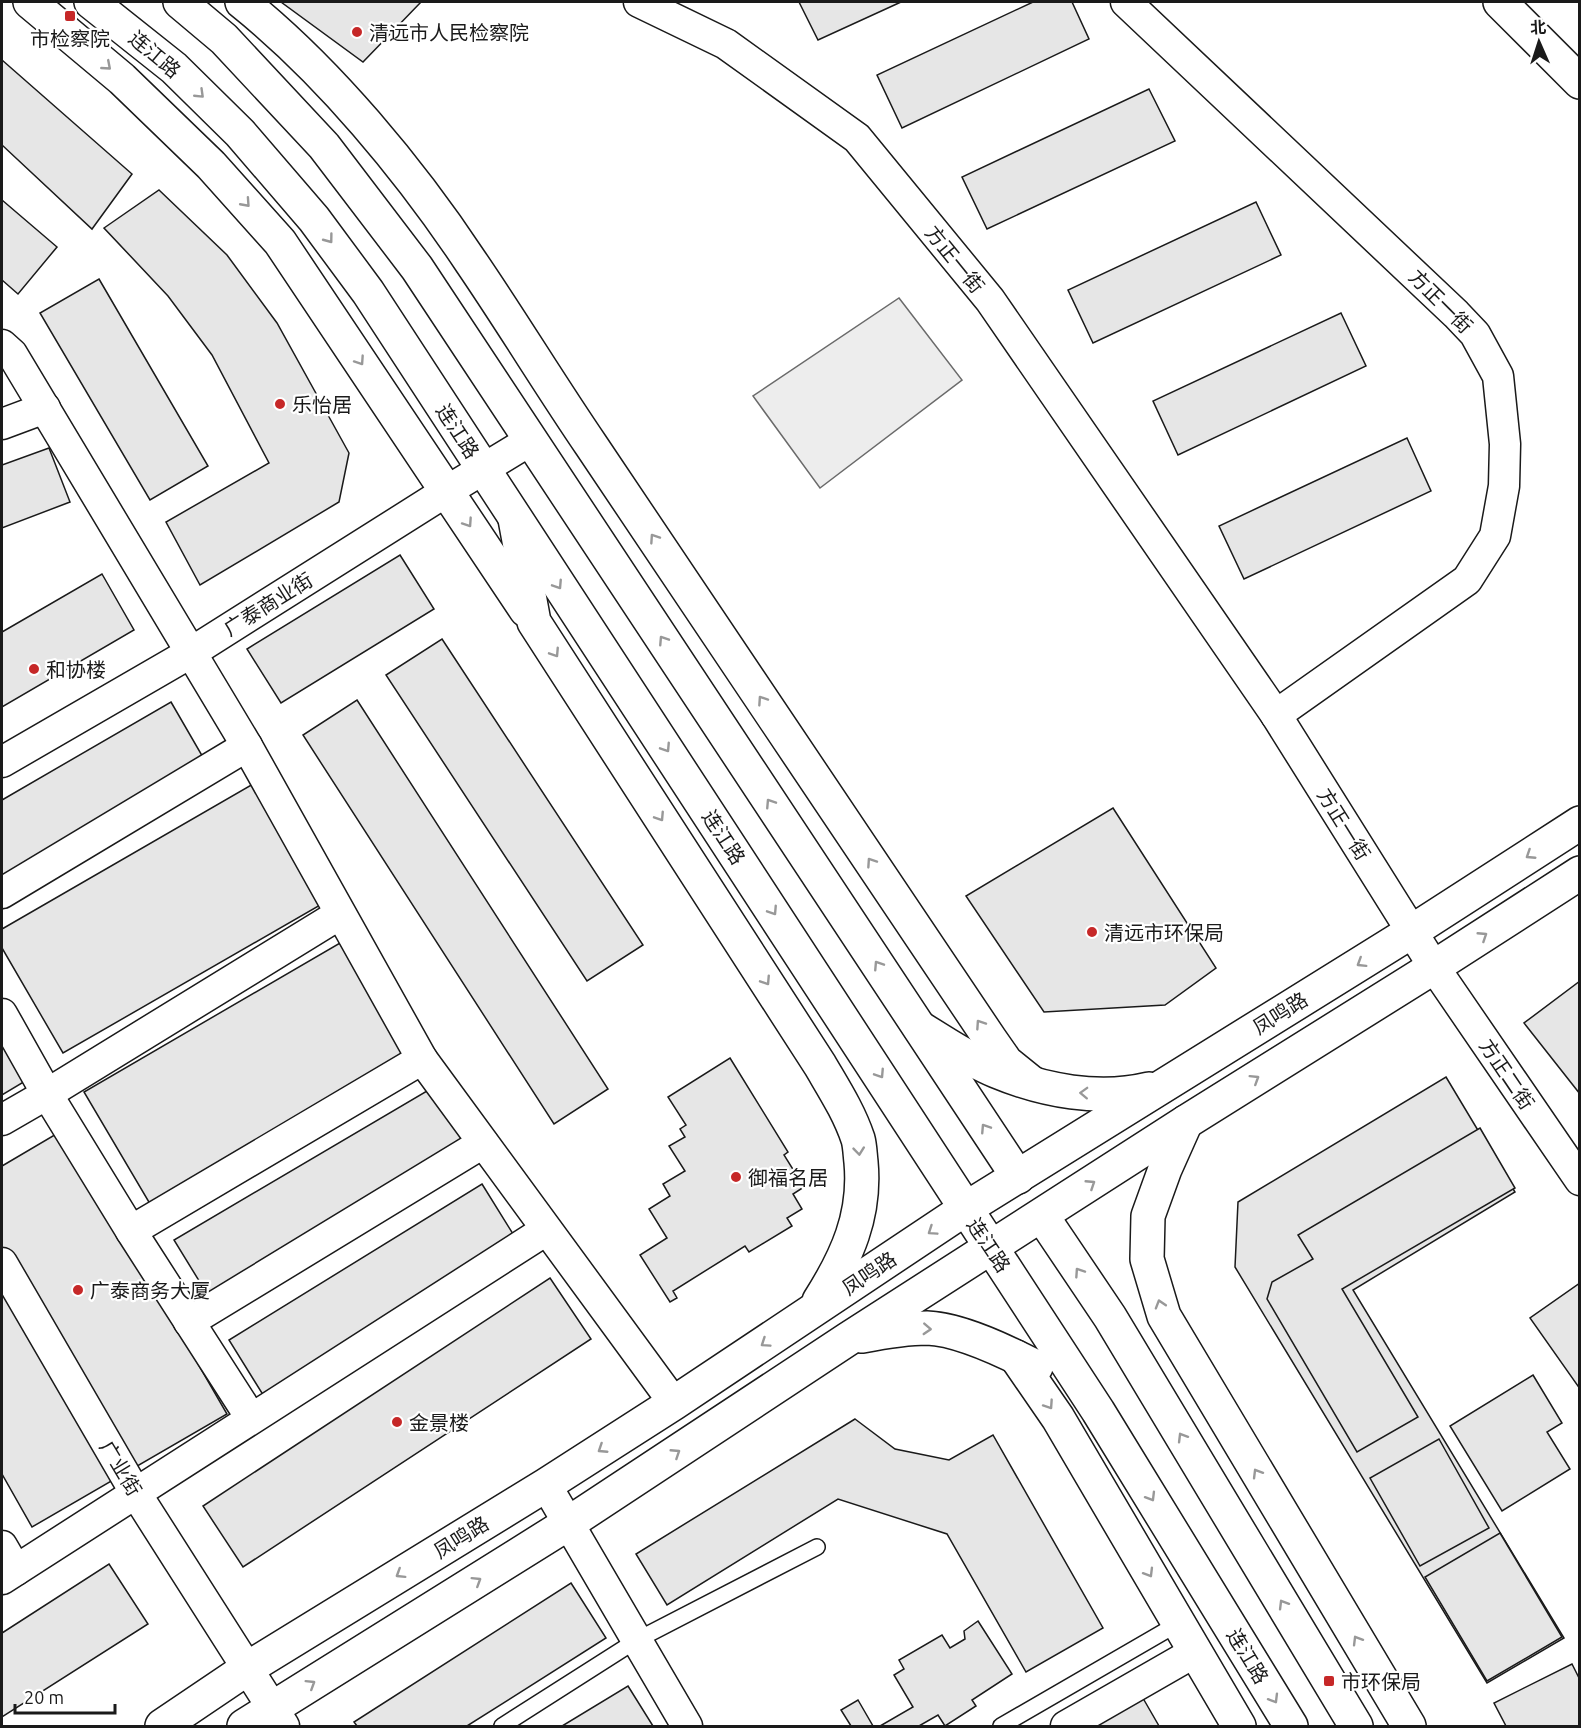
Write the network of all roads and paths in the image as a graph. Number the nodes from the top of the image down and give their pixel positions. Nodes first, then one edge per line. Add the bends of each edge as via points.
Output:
1 (30, 2) edge
2 (91, 2) edge
3 (180, 2) edge
4 (242, 2) edge
5 (639, 2) edge
6 (1126, 2) edge
7 (1500, 2) edge
8 (1580, 82) edge
9 (2, 345) edge
10 (45, 408) junction
11 (2, 424) edge
12 (531, 440) junction
13 (483, 470) junction
14 (447, 491) junction
15 (515, 519) junction
16 (534, 622) junction
17 (192, 652) junction
18 (1276, 715) junction
19 (247, 746) junction
20 (2, 762) edge
21 (1580, 823) edge
22 (1580, 873) edge
23 (2, 893) edge
24 (340, 914) junction
25 (1411, 932) junction
26 (1434, 968) junction
27 (2, 1014) edge
28 (920, 1028) junction
29 (422, 1059) junction
30 (1032, 1083) junction
31 (1163, 1086) junction
32 (47, 1094) junction
33 (2, 1120) edge
34 (1186, 1122) junction
35 (483, 1143) junction
36 (1018, 1177) junction
37 (1580, 1180) edge
38 (965, 1209) junction
39 (1042, 1216) junction
40 (546, 1230) junction
41 (131, 1231) junction
42 (992, 1247) junction
43 (2, 1263) edge
44 (814, 1310) junction
45 (189, 1322) junction
46 (848, 1339) junction
47 (1016, 1357) junction
48 (674, 1403) junction
49 (1098, 1411) junction
50 (251, 1418) junction
51 (546, 1485) junction
52 (135, 1492) junction
53 (569, 1523) junction
54 (817, 1547) dead end
55 (6, 1565) edge
56 (1179, 1623) junction
57 (637, 1640) junction
58 (1196, 1652) junction
59 (248, 1668) junction
60 (278, 1717) edge
61 (162, 1726) edge
62 (244, 1726) edge
63 (502, 1726) edge
64 (687, 1726) edge
65 (1001, 1726) edge
66 (1065, 1726) edge
67 (1239, 1726) edge
68 (1291, 1726) edge
69 (1356, 1726) edge
70 (1409, 1726) edge

1 -> 14 main road, 连江路 via 122,79 211,165 280,242
2 -> 13 main road, 连江路 via 199,92 314,219 368,292
3 - 12 main road via 225,39 324,146 417,268
30 -> 4 main road via 1006,1062 990,1039 565,407 471,260 403,168 336,91
5 - 18 street, 方正一街 via 726,44 857,138 990,300
6 - 18 street, 方正一街 via 1456,314 1475,334 1498,376 1505,444 1504,486 1495,536 1467,580
7 - 8 main road
9 - 10 street via 12,354
10 - 11 street
10 - 17 street
12 - 13 street, 广泰商业街
28 -> 12 main road
13 - 14 street, 广泰商业街
13 - 15 main road, 连江路
14 -> 16 main road, 连江路
14 - 17 street, 广泰商业街
15 - 16 main road
15 -> 38 main road, 连江路
16 -> 44 main road, 连江路 via 820,1065 859,1141 860,1211 848,1251
17 - 19 street
17 - 20 street, 广泰商业街
18 - 25 street, 方正一街
19 - 23 street
19 - 24 street
21 -> 25 main road, 凤鸣路
26 -> 22 main road
24 - 29 street
24 - 32 street
25 - 26 street, 方正一街
25 -> 31 main road, 凤鸣路
34 -> 26 main road
26 - 37 street, 方正二街
27 - 32 street
28 - 30 main road via 996,1071
36 -> 28 main road
29 - 35 street
29 - 41 street
31 -> 30 main road via 1126,1095 1074,1093
31 - 36 main road, 凤鸣路
32 - 33 street
32 - 41 street
39 -> 34 main road
70 -> 34 main road via 1164,1316 1147,1259 1148,1216
35 - 40 street
35 - 45 street
36 - 38 main road, 凤鸣路
36 - 39 main road
38 - 42 main road, 连江路
38 -> 44 main road, 凤鸣路
39 - 42 main road
69 -> 39 main road via 1110,1317
40 - 48 street
40 - 50 street
41 - 45 street
42 - 46 main road
42 - 49 main road, 连江路
43 - 52 street, 广业街
44 -> 48 main road, 凤鸣路
45 - 50 street
46 -> 47 main road via 890,1330 929,1328 960,1335
53 -> 46 main road
47 - 49 main road via 1059,1381
47 -> 56 main road via 1058,1418
48 -> 51 main road, 凤鸣路
49 -> 68 main road, 连江路
50 - 52 street
51 - 53 street
51 -> 59 main road, 凤鸣路
52 - 55 street
52 - 59 street, 广业街
53 - 57 street
60 -> 53 main road
54 - 57 lane
56 - 58 main road
56 - 65 lane
57 - 63 lane
57 - 64 street
58 - 66 street
58 - 67 main road
59 - 60 street, 广业街
59 - 61 main road, 凤鸣路
60 - 62 main road

